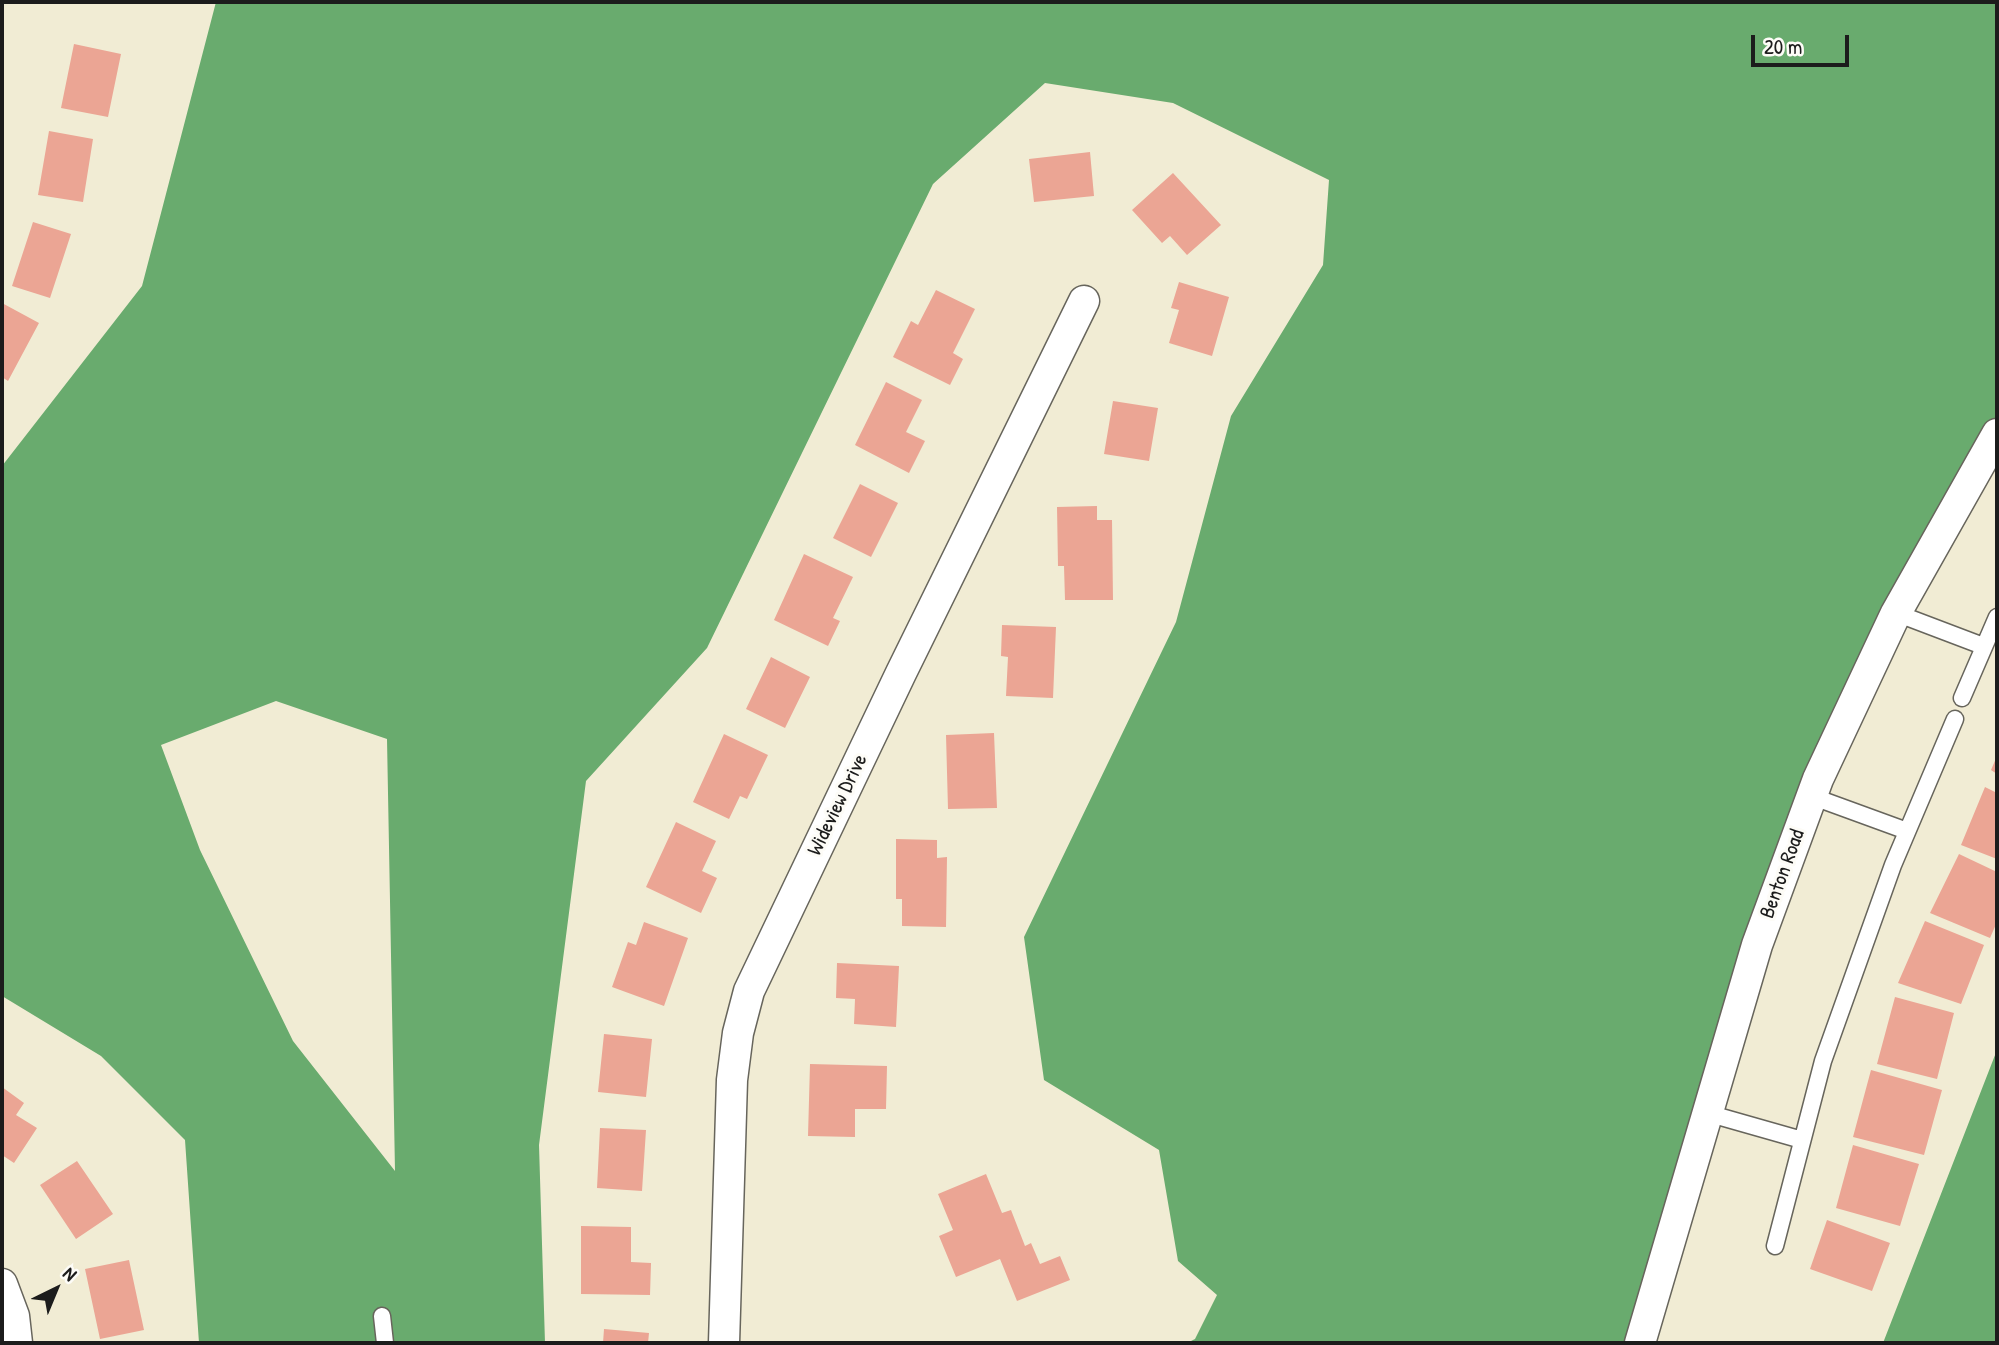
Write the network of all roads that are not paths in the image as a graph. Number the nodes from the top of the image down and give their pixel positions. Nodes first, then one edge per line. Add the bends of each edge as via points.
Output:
1 (1084, 301) dead end
2 (1997, 434) edge
3 (1896, 613) junction
4 (1997, 617) edge
5 (1983, 646) junction
6 (1962, 698) dead end
7 (1955, 719) dead end
8 (1811, 796) junction
9 (1907, 831) junction
10 (1707, 1113) junction
11 (1802, 1140) junction
12 (1774, 1246) dead end
13 (2, 1284) edge
14 (382, 1316) dead end
15 (17, 1343) edge
16 (386, 1343) edge
17 (724, 1343) edge
18 (1640, 1343) edge

1 - 17 street, Wideview Drive via 749,991 732,1080
2 - 3 street, Benton Road
3 - 5 lane
3 - 8 street, Benton Road
4 - 5 lane
5 - 6 lane
7 - 9 lane
8 - 9 lane
8 - 10 street, Benton Road via 1757,945
9 - 11 lane via 1823,1061
10 - 11 lane
10 - 18 street, Benton Road
11 - 12 lane
13 - 15 street via 14,1316
14 - 16 lane

